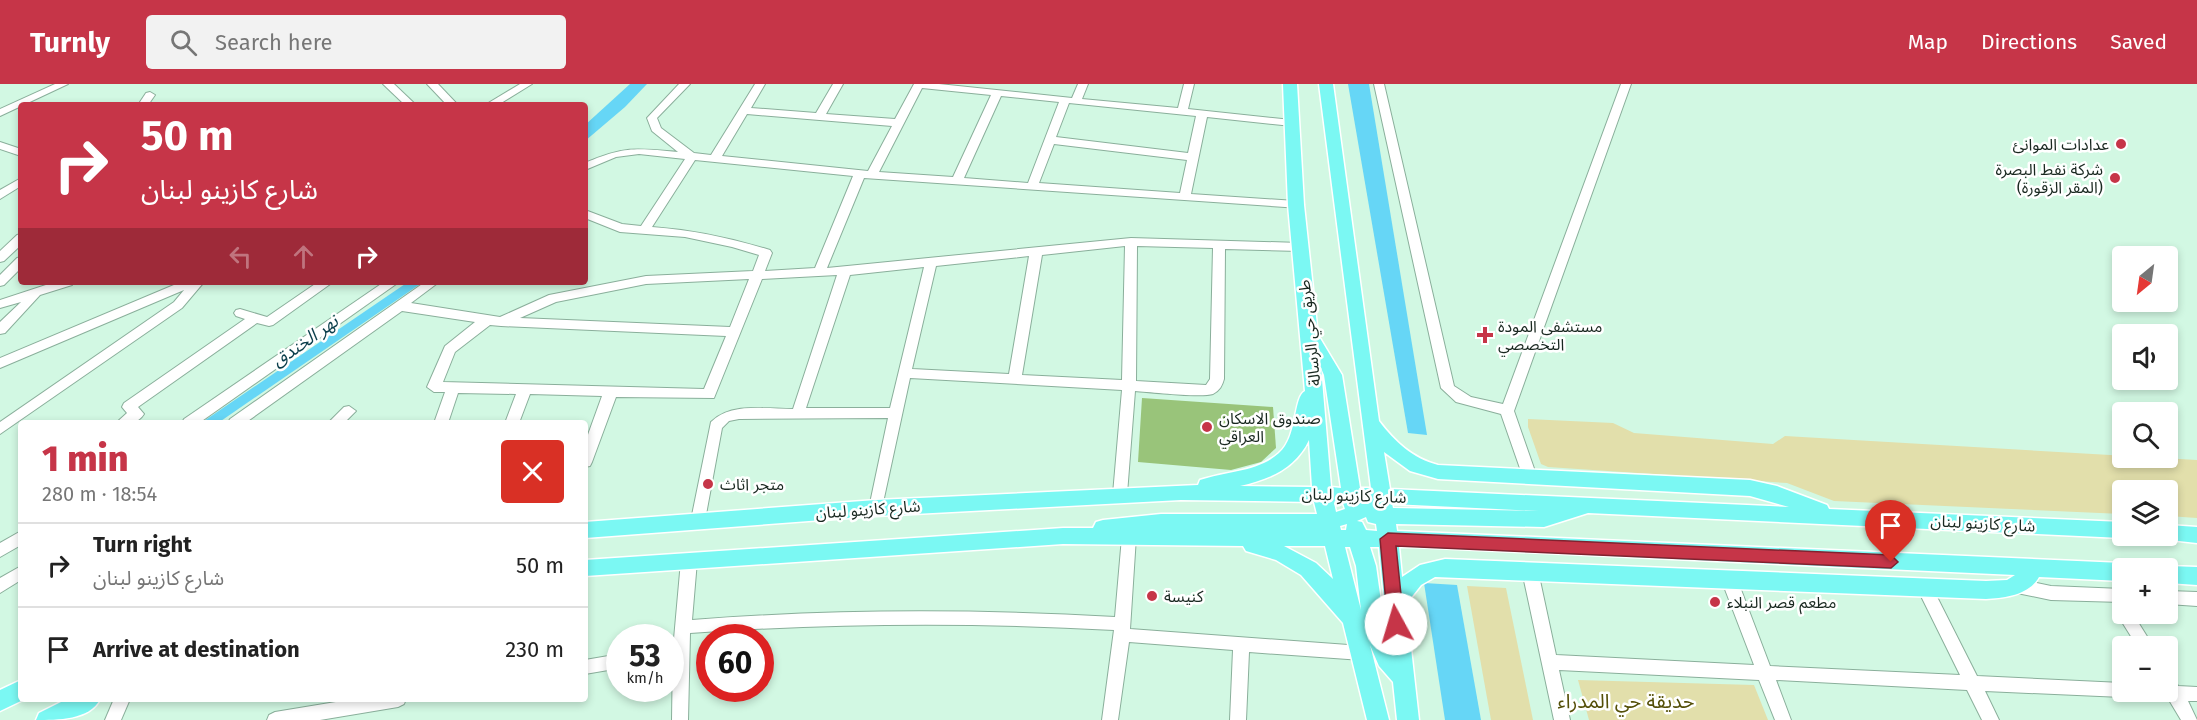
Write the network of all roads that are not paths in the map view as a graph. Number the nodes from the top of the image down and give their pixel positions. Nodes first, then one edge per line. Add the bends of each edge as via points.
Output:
1 (63, 84) edge
2 (388, 84) edge
3 (432, 84) edge
4 (527, 84) edge
5 (685, 84) edge
6 (760, 84) edge
7 (838, 84) edge
8 (919, 84) edge
9 (1083, 84) edge
10 (1189, 84) edge
11 (1290, 84) edge
12 (1326, 84) edge
13 (1378, 84) edge
14 (1626, 84) edge
15 (979, 87) edge
16 (997, 93) junction
17 (150, 95) dead end
18 (1071, 100) junction
19 (24, 102) edge
20 (145, 102) edge
21 (408, 102) edge
22 (450, 102) edge
23 (495, 102) edge
24 (18, 105) edge
25 (743, 110) junction
26 (1182, 112) junction
27 (0, 113) edge
28 (1202, 114) junction
29 (819, 117) junction
30 (898, 123) junction
31 (1292, 123) junction
32 (1050, 140) junction
33 (2, 148) edge
34 (18, 152) edge
35 (692, 157) junction
36 (1192, 157) junction
37 (714, 160) junction
38 (588, 166) edge
39 (860, 173) junction
40 (872, 175) junction
41 (957, 181) junction
42 (18, 183) edge
43 (1032, 186) junction
44 (0, 195) edge
45 (1185, 196) junction
46 (1296, 205) junction
47 (588, 215) edge
48 (644, 230) junction
49 (18, 240) edge
50 (1131, 242) junction
51 (1220, 245) junction
52 (1300, 247) junction
53 (2, 253) edge
54 (1036, 253) junction
55 (931, 262) junction
56 (18, 264) edge
57 (845, 271) junction
58 (819, 273) junction
59 (756, 274) junction
60 (0, 282) edge
61 (60, 285) edge
62 (185, 285) edge
63 (195, 285) edge
64 (323, 285) edge
65 (386, 285) edge
66 (429, 285) edge
67 (35, 294) junction
68 (0, 304) edge
69 (400, 306) junction
70 (240, 313) dead end
71 (255, 319) junction
72 (486, 320) junction
73 (501, 322) junction
74 (0, 330) edge
75 (732, 332) junction
76 (1310, 336) junction
77 (0, 363) edge
78 (904, 373) junction
79 (1015, 378) junction
80 (1314, 381) junction
81 (1129, 384) junction
82 (453, 387) junction
83 (525, 389) junction
84 (611, 391) junction
85 (349, 411) dead end
86 (1507, 411) junction
87 (798, 413) junction
88 (895, 413) junction
89 (128, 420) edge
90 (193, 420) edge
91 (239, 420) edge
92 (338, 420) edge
93 (442, 420) edge
94 (513, 420) edge
95 (1370, 423) junction
96 (0, 429) edge
97 (588, 454) edge
98 (1530, 477) junction
99 (1181, 492) junction
100 (1119, 494) junction
101 (1322, 494) junction
102 (1349, 494) junction
103 (1383, 505) junction
104 (876, 508) junction
105 (1830, 516) junction
106 (698, 520) junction
107 (1349, 525) junction
108 (588, 530) edge
109 (2112, 530) edge
110 (2178, 534) edge
111 (2197, 535) edge
112 (1063, 536) junction
113 (1128, 537) junction
114 (1216, 537) junction
115 (18, 539) edge
116 (1388, 539) junction
117 (0, 551) edge
118 (689, 561) junction
119 (588, 568) edge
120 (2033, 568) junction
121 (1530, 571) junction
122 (2112, 572) edge
123 (18, 574) edge
124 (2178, 575) edge
125 (2197, 576) edge
126 (1729, 579) junction
127 (0, 586) edge
128 (2017, 586) junction
129 (1925, 588) junction
130 (2178, 598) edge
131 (2112, 599) edge
132 (2197, 599) edge
133 (1394, 606) junction
134 (683, 624) edge
135 (684, 627) edge
136 (1122, 629) junction
137 (1360, 643) junction
138 (1241, 644) junction
139 (1550, 662) junction
140 (606, 663) edge
141 (588, 666) edge
142 (1766, 673) junction
143 (1402, 678) junction
144 (1971, 681) junction
145 (2112, 689) edge
146 (2178, 691) edge
147 (18, 692) edge
148 (2197, 694) edge
149 (0, 701) edge
150 (83, 702) edge
151 (121, 702) edge
152 (383, 702) edge
153 (679, 702) edge
154 (2177, 702) edge
155 (349, 709) edge
156 (48, 720) edge
157 (113, 720) edge
158 (275, 720) edge
159 (680, 720) edge
160 (1110, 720) edge
161 (1238, 720) edge
162 (1378, 720) edge
163 (1408, 720) edge
164 (1562, 720) edge
165 (1783, 720) edge
166 (1991, 720) edge
167 (2190, 720) edge

1 - 19 street
2 - 21 street
3 - 22 street
4 - 23 street
5 - 35 street via 652,118 656,129
6 - 25 street
7 - 29 street
8 - 15 street
8 - 30 street
9 - 18 street
10 - 26 street
11 - 31 main road, طريق حي الرسالة
12 - 95 main road
13 - 86 street via 1448,388 1463,402
14 - 86 street
15 - 16 street
16 - 18 street
16 - 41 street
17 - 20 street
18 - 26 street
18 - 32 street
24 - 27 street
25 - 29 street
25 - 37 street
26 - 28 street
28 - 31 street
28 - 36 street
29 - 30 street
30 - 40 street
31 - 46 main road, طريق حي الرسالة
32 - 36 street
32 - 43 street
33 - 34 street
35 - 37 street
35 - 38 street via 626,151
35 - 48 street
36 - 45 street
37 - 39 street
39 - 40 street
39 - 58 street
40 - 41 street
41 - 43 street
42 - 44 street
43 - 45 street
45 - 46 street
46 - 52 main road, طريق حي الرسالة
47 - 48 street via 620,228
48 - 59 street via 685,233 766,253
49 - 53 street
50 - 51 street
50 - 54 street
50 - 81 street
51 - 52 street
51 - 81 street via 1217,383 1212,389 1199,392
52 - 76 main road, طريق حي الرسالة
54 - 55 street
54 - 79 street
55 - 57 street
55 - 78 street
56 - 60 street
57 - 58 street
57 - 87 street
58 - 59 street
59 - 73 street via 646,280 553,298
59 - 75 street
61 - 67 street
62 - 77 street
63 - 96 street via 178,305
64 - 71 street via 270,321
65 - 90 street
66 - 69 street
67 - 68 street
67 - 74 street
69 - 72 street
69 - 91 street
70 - 71 street
71 - 89 street via 129,407 137,414
72 - 73 street
72 - 82 street via 450,349 434,387
73 - 75 street
75 - 84 street via 709,394
76 - 80 main road, طريق حي الرسالة
76 - 102 main road via 1333,375
78 - 79 street
78 - 88 street
79 - 81 street
80 - 99 main road via 1299,441 1284,461 1254,475
80 - 101 main road, طريق حي الرسالة
81 - 100 street
82 - 83 street
82 - 93 street
83 - 84 street
83 - 94 street
84 - 97 street
85 - 92 street
86 - 98 street
87 - 88 street
87 - 106 street via 734,414 718,423
88 - 104 street
95 - 98 main road via 1392,451 1416,466 1438,472
95 - 103 main road
98 - 105 main road via 1750,488
99 - 100 main road, شارع كازينو لبنان
99 - 101 main road, شارع كازينو لبنان
100 - 104 main road, شارع كازينو لبنان
101 - 102 main road, شارع كازينو لبنان
101 - 107 main road via 1340,506
102 - 103 main road, شارع كازينو لبنان
102 - 107 main road
103 - 105 main road, شارع كازينو لبنان via 1544,519 1591,505
103 - 107 main road
103 - 116 main road
104 - 106 main road, شارع كازينو لبنان
105 - 109 main road, شارع كازينو لبنان
106 - 108 main road, شارع كازينو لبنان
107 - 112 main road via 1144,523
107 - 114 main road
107 - 116 main road
107 - 137 main road
107 - 143 main road via 1366,566 1374,630 1387,659
110 - 111 main road
112 - 113 main road
112 - 118 main road
113 - 114 main road
113 - 136 street
114 - 137 main road via 1268,548 1302,563 1329,587
115 - 117 street
116 - 120 main road
116 - 133 main road
118 - 119 main road
118 - 134 street
120 - 122 main road
120 - 128 main road via 2028,579
121 - 126 main road
121 - 133 main road via 1454,567 1428,570 1408,582
121 - 139 street
123 - 127 street
124 - 125 main road
126 - 129 main road
126 - 142 street
128 - 129 main road via 1986,590
128 - 131 street
129 - 144 street
130 - 132 street
133 - 143 main road
135 - 136 street via 882,616 997,617
136 - 138 street
136 - 160 street
137 - 138 street
137 - 162 main road
138 - 161 street
139 - 142 street
139 - 164 street
140 - 141 street
142 - 144 street
142 - 165 street
143 - 163 main road
144 - 145 street
144 - 166 street
146 - 148 street
147 - 149 main road
150 - 156 main road
151 - 157 street
152 - 155 street
153 - 159 street
154 - 167 street
155 - 158 street

